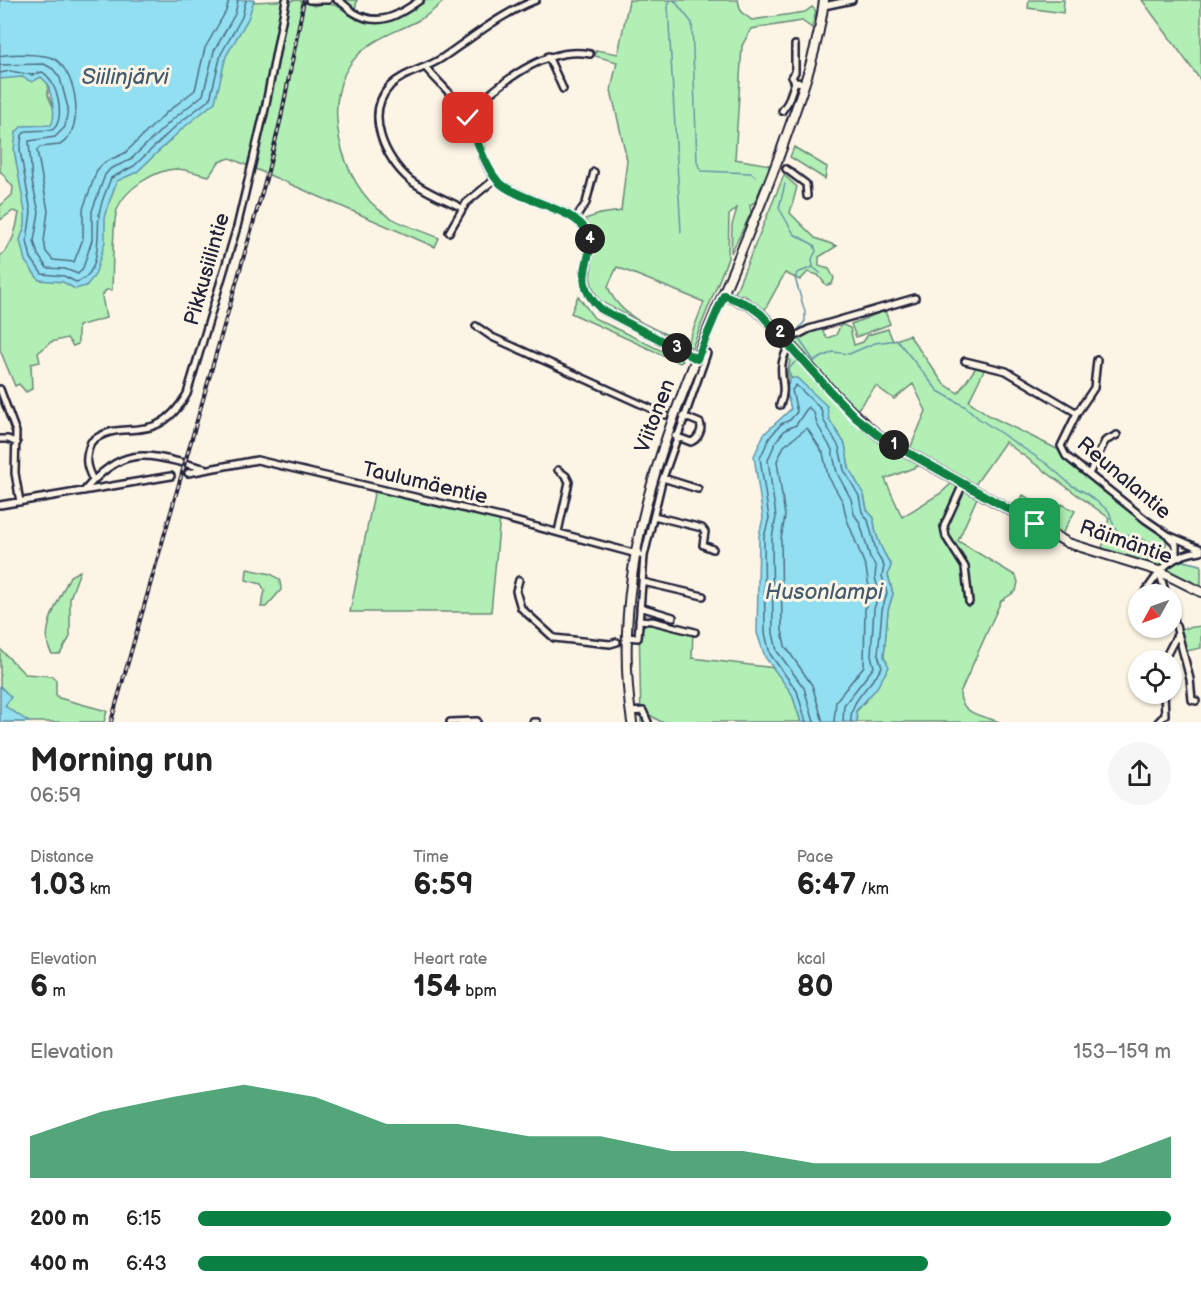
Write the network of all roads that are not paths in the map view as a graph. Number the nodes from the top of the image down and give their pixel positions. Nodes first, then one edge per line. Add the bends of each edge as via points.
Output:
1 (286, 0) edge
2 (309, 0) edge
3 (328, 0) edge
4 (337, 0) edge
5 (420, 0) edge
6 (535, 0) edge
7 (852, 0) edge
8 (824, 3) edge
9 (795, 45) dead end
10 (590, 54) dead end
11 (548, 56) junction
12 (426, 68) junction
13 (795, 82) junction
14 (805, 84) junction
15 (563, 89) dead end
16 (782, 111) dead end
17 (466, 114) junction
18 (786, 170) dead end
19 (594, 172) dead end
20 (495, 179) junction
21 (807, 196) dead end
22 (462, 208) junction
23 (575, 219) junction
24 (449, 232) dead end
25 (724, 295) junction
26 (915, 298) dead end
27 (476, 326) dead end
28 (788, 343) junction
29 (707, 353) dead end
30 (697, 359) junction
31 (1097, 360) dead end
32 (965, 361) dead end
33 (0, 389) edge
34 (3, 404) edge
35 (780, 405) dead end
36 (1077, 413) junction
37 (664, 415) dead end
38 (683, 416) junction
39 (1117, 435) dead end
40 (675, 436) junction
41 (0, 439) edge
42 (17, 443) junction
43 (206, 468) junction
44 (558, 470) dead end
45 (188, 473) dead end
46 (1089, 474) junction
47 (171, 476) dead end
48 (663, 478) junction
49 (93, 480) junction
50 (963, 484) junction
51 (698, 489) dead end
52 (84, 491) junction
53 (20, 502) junction
54 (0, 505) edge
55 (654, 516) junction
56 (558, 532) junction
57 (1168, 535) junction
58 (713, 549) dead end
59 (1201, 550) edge
60 (640, 554) junction
61 (1176, 556) junction
62 (1159, 571) junction
63 (519, 580) dead end
64 (643, 582) junction
65 (1151, 584) edge
66 (1163, 584) edge
67 (1201, 592) edge
68 (703, 596) dead end
69 (969, 602) dead end
70 (639, 607) junction
71 (673, 617) dead end
72 (639, 620) junction
73 (695, 632) dead end
74 (626, 636) junction
75 (1179, 638) edge
76 (617, 642) dead end
77 (1196, 701) dead end
78 (1164, 704) edge
79 (630, 712) junction
80 (477, 721) edge
81 (450, 722) edge
82 (632, 722) edge
83 (648, 722) edge
84 (1158, 722) edge

1 - 49 street, Pikkusiilintie via 237,227 187,394 161,423 148,429 106,434 91,442 85,458
2 - 3 street
4 - 5 street via 369,20 402,13
6 - 12 street via 494,21
7 - 8 street
8 - 14 main road, Viitonen
9 - 13 street
10 - 11 street via 568,52
11 - 15 street
11 - 17 street
12 - 17 street
12 - 22 street via 402,78 385,93 378,114 379,130 411,181
13 - 14 street
13 - 16 street
14 - 25 main road, Viitonen
17 - 20 street
18 - 21 street via 806,184
19 - 23 street via 586,203
20 - 22 street
20 - 23 street via 520,195
22 - 24 street
23 - 30 street via 590,239 584,276 592,301
25 - 28 main road, Räimäntie via 755,309
25 - 30 main road, Viitonen
26 - 28 street via 809,328
27 - 37 street via 492,337
28 - 35 street via 780,369
28 - 50 main road, Räimäntie via 856,418 882,438
29 - 38 street
30 - 60 main road, Viitonen via 659,453 644,504
31 - 36 street, Reunalantie via 1094,388
32 - 36 street, Reunalantie via 1006,371
33 - 34 street
34 - 42 street via 15,426
36 - 46 street, Reunalantie via 1061,446 1066,456
38 - 40 street
38 - 40 street via 700,423 698,437 691,442
39 - 46 street via 1105,441
40 - 48 street
41 - 42 street
42 - 53 street via 15,473
43 - 45 street, Taulumäentie
43 - 49 street, Taulumäentie via 136,456 118,459
43 - 56 street, Taulumäentie via 257,460
44 - 56 street via 569,482
46 - 57 street, Reunalantie
47 - 52 street
48 - 51 street
48 - 55 street
49 - 52 street, Taulumäentie
50 - 62 main road, Räimäntie via 1068,543
50 - 69 street via 944,526 946,537 965,567
52 - 53 street
53 - 54 street
55 - 58 street via 702,528 702,543
55 - 60 street
56 - 60 street, Taulumäentie
57 - 59 street, Reunalantie
57 - 61 street via 1176,544
59 - 61 street, Reunalantie
60 - 64 street
60 - 74 main road, Viitonen
61 - 62 street
62 - 65 street
62 - 66 street
62 - 67 main road, Räimäntie
63 - 76 street via 516,591 521,608 554,638
64 - 68 street
64 - 70 street
70 - 71 street
70 - 72 street
72 - 73 street
72 - 74 street via 638,638
74 - 79 main road, Viitonen
75 - 77 street via 1191,700
78 - 84 street via 1165,715
79 - 82 main road, Viitonen
79 - 83 street via 643,711
80 - 81 street

